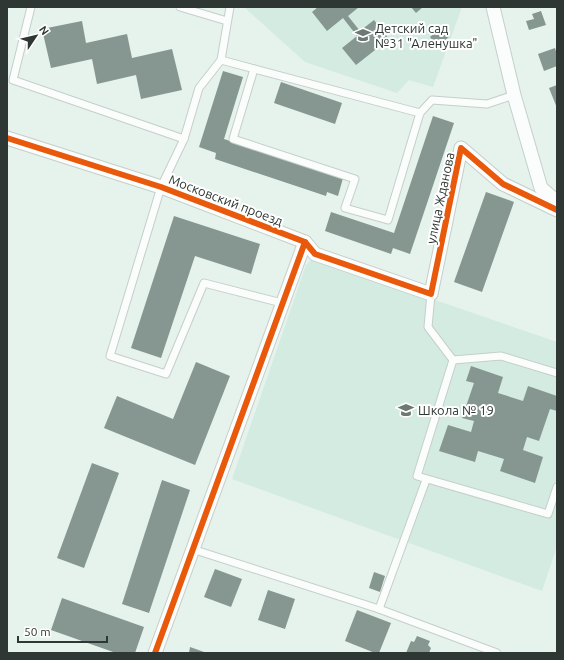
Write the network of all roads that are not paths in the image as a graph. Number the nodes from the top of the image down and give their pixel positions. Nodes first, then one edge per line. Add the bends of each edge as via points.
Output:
1 (31, 7) edge
2 (180, 7) edge
3 (230, 7) edge
4 (493, 7) edge
5 (227, 21) junction
6 (221, 60) junction
7 (254, 69) junction
8 (514, 95) junction
9 (420, 113) junction
10 (7, 138) edge
11 (184, 139) junction
12 (161, 187) junction
13 (557, 202) edge
14 (557, 210) edge
15 (305, 242) junction
16 (431, 294) junction
17 (282, 303) junction
18 (453, 360) junction
19 (557, 373) edge
20 (426, 480) junction
21 (557, 487) edge
22 (192, 549) junction
23 (379, 609) junction
24 (155, 653) edge
25 (497, 653) edge

1 - 11 lane via 13,80
2 - 5 lane
3 - 5 lane
4 - 8 street
5 - 6 lane
6 - 7 lane
6 - 11 lane via 199,88
7 - 9 lane
7 - 9 lane via 233,139 355,179 345,208 388,220
8 - 9 lane via 487,104 432,100
8 - 13 street via 541,188
10 - 12 street, Московский проезд
11 - 12 lane
12 - 15 street, Московский проезд
12 - 17 lane via 110,356 166,374 204,283
14 - 16 street, улица Жданова via 503,184 461,148
15 - 16 street, Московский проезд via 315,254
15 - 17 street
16 - 18 lane via 428,327
17 - 22 street
18 - 19 lane via 501,356
18 - 20 lane via 416,476
20 - 21 lane via 548,514
20 - 23 lane
22 - 23 lane
22 - 24 street
23 - 25 lane

